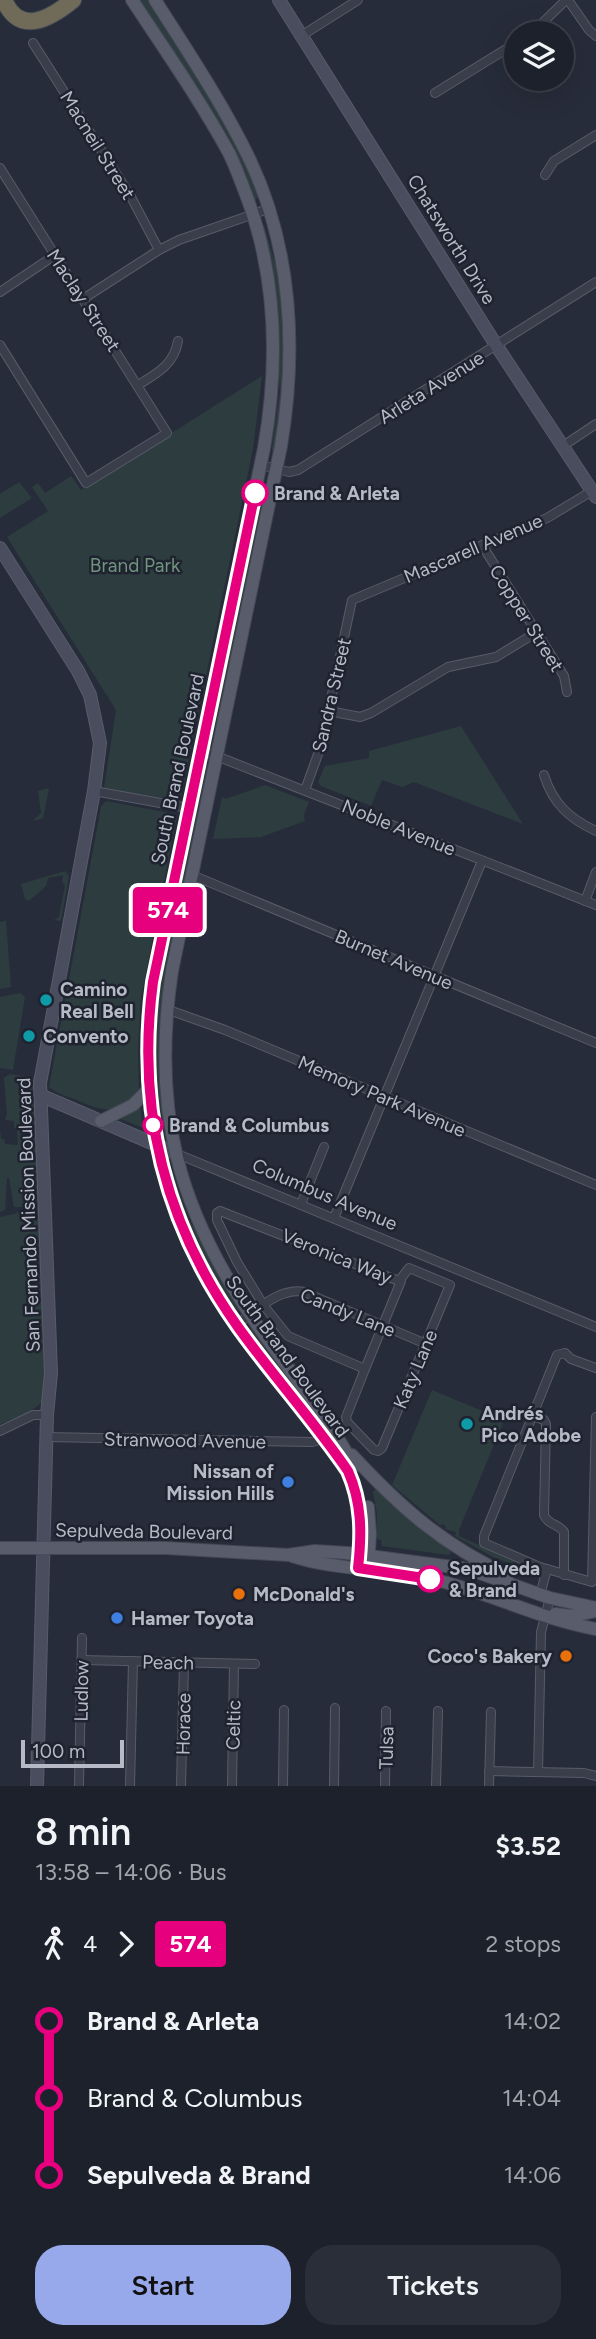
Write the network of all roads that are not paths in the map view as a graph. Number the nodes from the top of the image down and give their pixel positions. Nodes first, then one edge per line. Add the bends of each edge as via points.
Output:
1 (4, 0) edge
2 (73, 0) edge
3 (132, 0) edge
4 (155, 0) edge
5 (279, 0) edge
6 (358, 0) edge
7 (567, 0) edge
8 (545, 21) edge
9 (301, 36) junction
10 (596, 36) edge
11 (33, 43) dead end
12 (504, 50) edge
13 (435, 93) dead end
14 (596, 135) edge
15 (0, 168) edge
16 (545, 175) dead end
17 (268, 209) junction
18 (253, 214) junction
19 (159, 250) junction
20 (55, 255) junction
21 (596, 282) edge
22 (0, 292) edge
23 (83, 299) junction
24 (178, 341) dead end
25 (0, 345) edge
26 (496, 345) junction
27 (138, 385) junction
28 (596, 424) edge
29 (563, 446) junction
30 (261, 466) junction
31 (276, 469) junction
32 (594, 494) edge
33 (482, 545) junction
34 (0, 548) edge
35 (352, 600) joint
36 (537, 632) junction
37 (567, 692) dead end
38 (329, 710) junction
39 (201, 750) junction
40 (217, 755) junction
41 (544, 775) dead end
42 (305, 790) junction
43 (94, 791) junction
44 (188, 808) junction
45 (596, 831) edge
46 (482, 861) junction
47 (596, 872) edge
48 (192, 875) junction
49 (585, 901) junction
50 (596, 905) edge
51 (435, 976) junction
52 (166, 1009) junction
53 (596, 1043) edge
54 (149, 1088) junction
55 (40, 1095) junction
56 (385, 1098) junction
57 (66, 1106) junction
58 (101, 1121) junction
59 (158, 1145) junction
60 (324, 1147) dead end
61 (175, 1153) junction
62 (44, 1170) junction
63 (596, 1185) edge
64 (301, 1204) junction
65 (334, 1218) junction
66 (401, 1281) junction
67 (450, 1284) joint
68 (264, 1306) junction
69 (251, 1315) junction
70 (236, 1325) junction
71 (383, 1325) junction
72 (596, 1327) edge
73 (426, 1344) junction
74 (596, 1368) edge
75 (365, 1369) junction
76 (47, 1415) junction
77 (534, 1416) junction
78 (596, 1417) edge
79 (0, 1431) edge
80 (46, 1437) junction
81 (331, 1439) junction
82 (0, 1548) edge
83 (42, 1548) junction
84 (364, 1562) junction
85 (547, 1569) junction
86 (564, 1575) junction
87 (545, 1597) junction
88 (596, 1610) edge
89 (545, 1618) junction
90 (596, 1629) edge
91 (82, 1638) dead end
92 (82, 1660) junction
93 (133, 1661) junction
94 (184, 1662) junction
95 (234, 1664) junction
96 (255, 1664) dead end
97 (335, 1708) dead end
98 (284, 1710) dead end
99 (386, 1711) dead end
100 (438, 1711) dead end
101 (491, 1713) dead end
102 (489, 1771) junction
103 (538, 1772) junction
104 (596, 1776) edge
105 (37, 1786) edge
106 (79, 1786) edge
107 (130, 1786) edge
108 (181, 1786) edge
109 (232, 1786) edge
110 (284, 1786) edge
111 (334, 1786) edge
112 (385, 1786) edge
113 (436, 1786) edge
114 (489, 1786) edge

1 - 2 highway via 16,17 32,21 51,16
3 - 18 main road, South Brand Boulevard via 230,155
4 - 17 main road, South Brand Boulevard via 245,150
5 - 9 main road, Chatsworth Drive
6 - 9 street
7 - 8 street
7 - 10 street
9 - 26 main road, Chatsworth Drive
11 - 19 street, Macneil Street via 131,197
12 - 13 street
14 - 16 street via 554,161
15 - 20 street, Maclay Street
17 - 18 street
17 - 31 main road, South Brand Boulevard via 289,310 287,407
18 - 19 street
18 - 30 main road, South Brand Boulevard via 273,325 273,391
19 - 23 street
20 - 22 street
20 - 23 street, Maclay Street
21 - 26 street, Arleta Avenue
23 - 27 street, Maclay Street
24 - 27 street via 164,368
25 - 27 street, Maclay Street via 86,483 167,433
26 - 29 main road, Chatsworth Drive
26 - 31 street, Arleta Avenue via 298,470
28 - 29 street
29 - 32 main road, Chatsworth Drive
30 - 31 street, Arleta Avenue
30 - 39 main road, South Brand Boulevard
31 - 40 main road, South Brand Boulevard
32 - 33 street, Mascarell Avenue
33 - 35 street, Mascarell Avenue
33 - 36 street, Copper Street
34 - 43 main road, San Fernando Mission Boulevard via 90,695 100,743
35 - 38 street, Sandra Street
36 - 37 street, Copper Street via 564,676
36 - 38 street via 496,657 448,667 371,713 360,717
38 - 42 street, Sandra Street
39 - 40 street, Noble Avenue
39 - 44 main road, South Brand Boulevard
40 - 42 street, Noble Avenue
40 - 48 main road, South Brand Boulevard
41 - 45 street via 561,808
42 - 46 street, Noble Avenue
43 - 44 street
43 - 55 main road, San Fernando Mission Boulevard
44 - 54 main road, South Brand Boulevard via 153,982
46 - 49 street, Noble Avenue
46 - 51 street
47 - 49 street
48 - 51 street, Burnet Avenue
48 - 52 main road, South Brand Boulevard
49 - 50 street, Noble Avenue
51 - 53 street, Burnet Avenue
51 - 56 street
52 - 56 street, Memory Park Avenue
52 - 61 main road, South Brand Boulevard via 164,1074
54 - 58 main road via 133,1105
54 - 59 main road, South Brand Boulevard
55 - 57 main road, Columbus Avenue
55 - 62 main road, San Fernando Mission Boulevard
56 - 63 street, Memory Park Avenue
56 - 65 street
57 - 58 main road, Columbus Avenue
57 - 62 main road via 57,1108 49,1118
58 - 59 main road, Columbus Avenue
59 - 61 main road, Columbus Avenue
59 - 70 main road, South Brand Boulevard via 189,1244
60 - 64 street
61 - 64 street, Columbus Avenue
61 - 69 main road, South Brand Boulevard via 204,1236
62 - 76 main road, San Fernando Mission Boulevard via 51,1355
64 - 65 street, Columbus Avenue
65 - 72 street, Columbus Avenue
66 - 67 street, Veronica Way via 409,1268
66 - 68 street, Veronica Way via 224,1211 217,1213 237,1262
66 - 71 street
67 - 73 street, Katy Lane
68 - 69 street, Candy Lane
68 - 71 street, Candy Lane via 294,1290
68 - 75 street via 288,1336
69 - 70 street, Candy Lane
69 - 81 main road, South Brand Boulevard
70 - 81 main road, South Brand Boulevard
71 - 73 street, Candy Lane
71 - 75 street
73 - 75 street, Katy Lane via 378,1451 346,1417
74 - 77 street via 559,1353
76 - 79 street via 33,1415
76 - 80 main road, San Fernando Mission Boulevard
77 - 85 street via 483,1540
77 - 86 street via 546,1424 544,1515 565,1532
78 - 86 street via 592,1582
80 - 81 street, Stranwood Avenue
80 - 83 main road, San Fernando Mission Boulevard
81 - 84 main road, South Brand Boulevard via 355,1468 365,1493 370,1533
81 - 87 main road via 422,1524
82 - 83 main road, Sepulveda Boulevard
83 - 84 main road, Sepulveda Boulevard via 166,1548 288,1555 314,1563
83 - 105 main road, San Fernando Mission Boulevard
84 - 87 main road, Sepulveda Boulevard via 468,1569
84 - 89 main road, Sepulveda Boulevard via 460,1586
85 - 86 street
85 - 87 street
87 - 88 main road, Sepulveda Boulevard
87 - 89 street
88 - 89 main road
89 - 90 main road, Sepulveda Boulevard
89 - 103 street
91 - 92 street, Ludlow
92 - 93 street, Peach
92 - 106 street, Ludlow
93 - 94 street, Peach
93 - 107 street
94 - 95 street, Peach
94 - 108 street, Horace
95 - 96 street, Peach
95 - 109 street, Celtic
97 - 111 street
98 - 110 street
99 - 112 street, Tulsa
100 - 113 street
101 - 102 street
102 - 103 street
102 - 114 street
103 - 104 street

